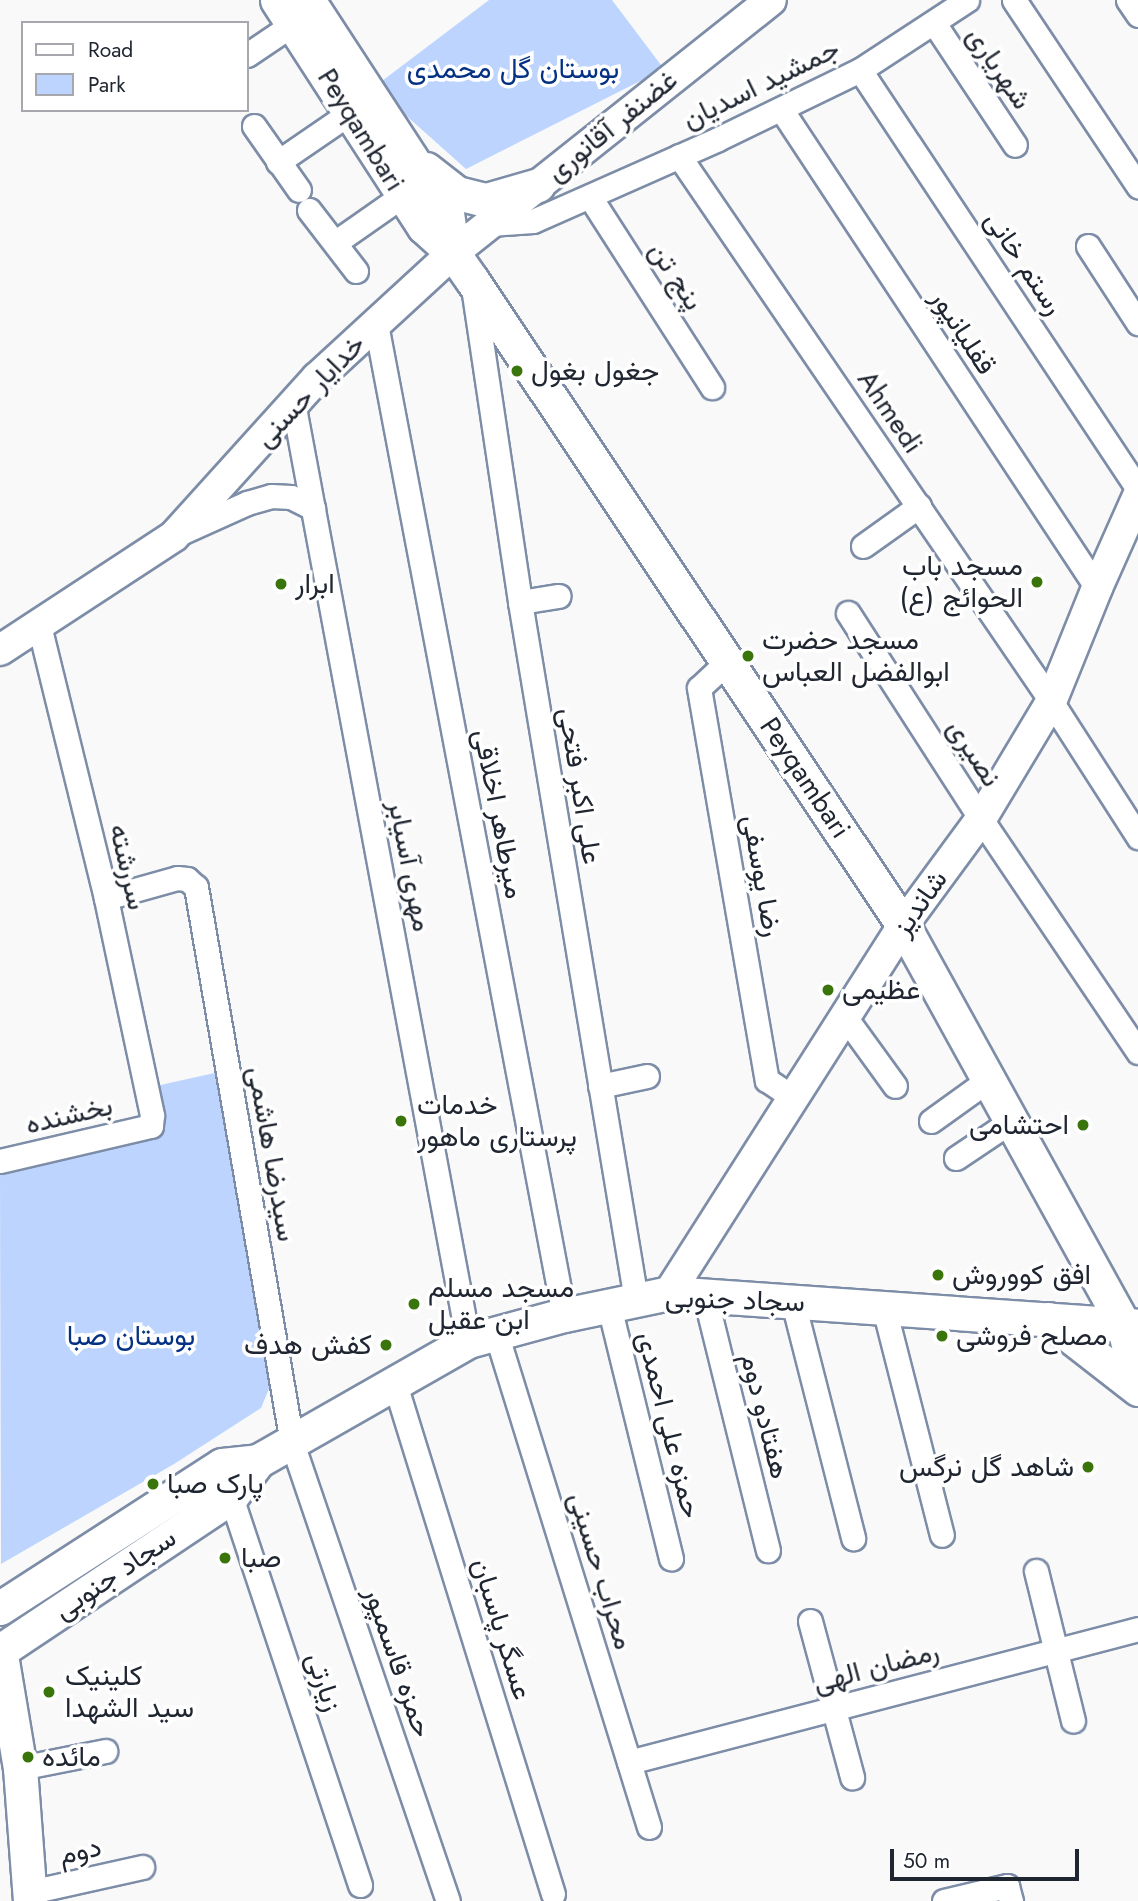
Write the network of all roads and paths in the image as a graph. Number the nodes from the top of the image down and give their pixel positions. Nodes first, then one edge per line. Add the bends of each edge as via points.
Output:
1 (771, 0) edge
2 (967, 0) edge
3 (1014, 0) edge
4 (1128, 0) edge
5 (293, 8) edge
6 (1138, 15) edge
7 (934, 23) junction
8 (248, 54) edge
9 (860, 70) junction
10 (781, 109) junction
11 (352, 112) junction
12 (254, 126) dead end
13 (1015, 145) dead end
14 (406, 149) junction
15 (679, 156) junction
16 (278, 162) junction
17 (538, 185) junction
18 (1138, 186) edge
19 (403, 195) junction
20 (590, 197) junction
21 (490, 224) junction
22 (336, 242) junction
23 (1088, 246) dead end
24 (453, 253) junction
25 (356, 271) dead end
26 (472, 280) junction
27 (1138, 323) edge
28 (376, 324) junction
29 (712, 387) dead end
30 (293, 402) junction
31 (1138, 489) edge
32 (1138, 496) edge
33 (919, 506) junction
34 (313, 508) junction
35 (174, 536) junction
36 (863, 546) dead end
37 (1097, 587) junction
38 (559, 596) dead end
39 (520, 602) junction
40 (848, 613) dead end
41 (39, 625) junction
42 (0, 650) edge
43 (727, 662) junction
44 (1051, 702) junction
45 (981, 819) junction
46 (1138, 837) edge
47 (106, 898) junction
48 (903, 925) junction
49 (845, 1017) junction
50 (1138, 1052) edge
51 (647, 1076) dead end
52 (988, 1080) junction
53 (600, 1086) junction
54 (895, 1086) dead end
55 (794, 1098) junction
56 (931, 1121) dead end
57 (1011, 1121) junction
58 (151, 1126) joint
59 (956, 1158) dead end
60 (0, 1161) edge
61 (669, 1293) junction
62 (705, 1296) junction
63 (793, 1302) junction
64 (623, 1303) junction
65 (884, 1308) junction
66 (564, 1315) junction
67 (1048, 1319) junction
68 (1130, 1325) edge
69 (482, 1337) junction
70 (394, 1381) junction
71 (1138, 1388) edge
72 (292, 1443) junction
73 (258, 1461) junction
74 (231, 1497) junction
75 (942, 1535) dead end
76 (853, 1538) dead end
77 (768, 1550) dead end
78 (671, 1559) dead end
79 (1036, 1571) dead end
80 (0, 1608) edge
81 (810, 1621) dead end
82 (1138, 1629) edge
83 (0, 1650) edge
84 (1055, 1651) junction
85 (834, 1709) junction
86 (1073, 1720) dead end
87 (6, 1725) edge
88 (105, 1751) dead end
89 (629, 1762) junction
90 (20, 1768) junction
91 (852, 1777) dead end
92 (649, 1827) dead end
93 (142, 1867) dead end
94 (360, 1885) dead end
95 (553, 1894) dead end
96 (30, 1897) edge
97 (447, 1901) edge
98 (944, 1901) edge
99 (1011, 1901) edge

1 - 17 street, غضنفر آقانوری
2 - 7 street, جمشید اسدیان
3 - 18 street
4 - 6 street
5 - 8 street
5 - 11 main road, Peyqambari
5 - 14 main road, Peyqambari
7 - 9 street, جمشید اسدیان
7 - 13 street, شهریاری
9 - 10 street, جمشید اسدیان
9 - 31 street, رستم خانی
10 - 15 street, جمشید اسدیان
10 - 37 street, قفلیانپور
11 - 16 street
11 - 19 main road, Peyqambari
12 - 16 street
14 - 17 main road via 457,193 486,200
14 - 24 main road, Peyqambari via 447,213
15 - 20 street, جمشید اسدیان
15 - 33 street, Ahmedi
16 - 22 street
17 - 21 street, غضنفر آقانوری
19 - 22 street
19 - 24 main road, Peyqambari via 424,227
20 - 21 street, جمشید اسدیان via 533,221
20 - 29 street, پنج تن
21 - 24 street, غضنفر آقانوری
22 - 25 street
23 - 27 street
24 - 26 main road, Peyqambari
24 - 28 street, خدایار حسنی
26 - 39 street, علی اکبر فتحی
26 - 43 main road, Peyqambari
28 - 30 street, خدایار حسنی
28 - 66 street, میرطاهر اخلاقی
30 - 34 street, مهری آسیابر
30 - 35 street, خدایار حسنی
32 - 37 street, شاندیز
33 - 36 street
33 - 44 street, Ahmedi
34 - 35 street, خدایار حسنی via 291,497 271,496
34 - 69 street, مهری آسیابر
35 - 41 street, خدایار حسنی
37 - 44 street, شاندیز
38 - 39 street
39 - 53 street, علی اکبر فتحی
40 - 45 street, نصیری
41 - 42 street, خدایار حسنی
41 - 47 street, سررشته
43 - 48 main road, Peyqambari
43 - 55 street, رضا یوسفی via 699,688 767,1080
44 - 45 street, شاندیز
44 - 46 street, Ahmedi
45 - 48 street, شاندیز
45 - 50 street, نصیری
47 - 58 street, سررشته
47 - 72 street, سیدرضا هاشمی via 177,878 196,887
48 - 49 street, شاندیز
48 - 52 main road, Peyqambari
49 - 54 street
49 - 55 street, شاندیز
51 - 53 street
52 - 56 street
52 - 57 main road, Peyqambari
53 - 64 street, علی اکبر فتحی
55 - 61 street, شاندیز
57 - 59 street
57 - 68 main road, Peyqambari
58 - 60 street, بخشنده
61 - 62 main road, سجاد جنوبی
61 - 64 main road, سجاد جنوبی
62 - 63 main road, سجاد جنوبی
62 - 77 street, هفتادو دوم
63 - 65 main road, سجاد جنوبی
63 - 76 street
64 - 66 main road, سجاد جنوبی
64 - 78 street, حمزه علی احمدی
65 - 67 main road, سجاد جنوبی
65 - 75 street
66 - 69 main road, سجاد جنوبی
67 - 68 main road, سجاد جنوبی
67 - 71 main road
68 - 71 main road, Peyqambari
69 - 70 main road, سجاد جنوبی
69 - 89 street, محراب حسینی
70 - 72 main road, سجاد جنوبی
70 - 95 street, عسگر پاسبان
72 - 73 main road, سجاد جنوبی
72 - 97 street, حمزه قاسمپور
73 - 74 main road, سجاد جنوبی
73 - 80 main road, سجاد جنوبی via 222,1465
74 - 83 main road, سجاد جنوبی
74 - 94 street, زیارتی
79 - 84 street
81 - 85 street
82 - 84 street, رمضان الهی
83 - 87 main road
84 - 85 street, رمضان الهی
84 - 86 street
85 - 89 street, رمضان الهی
85 - 91 street
87 - 90 main road
88 - 90 street
89 - 92 street, محراب حسینی
90 - 96 main road
93 - 96 street, دوم
98 - 99 street via 1007,1886

